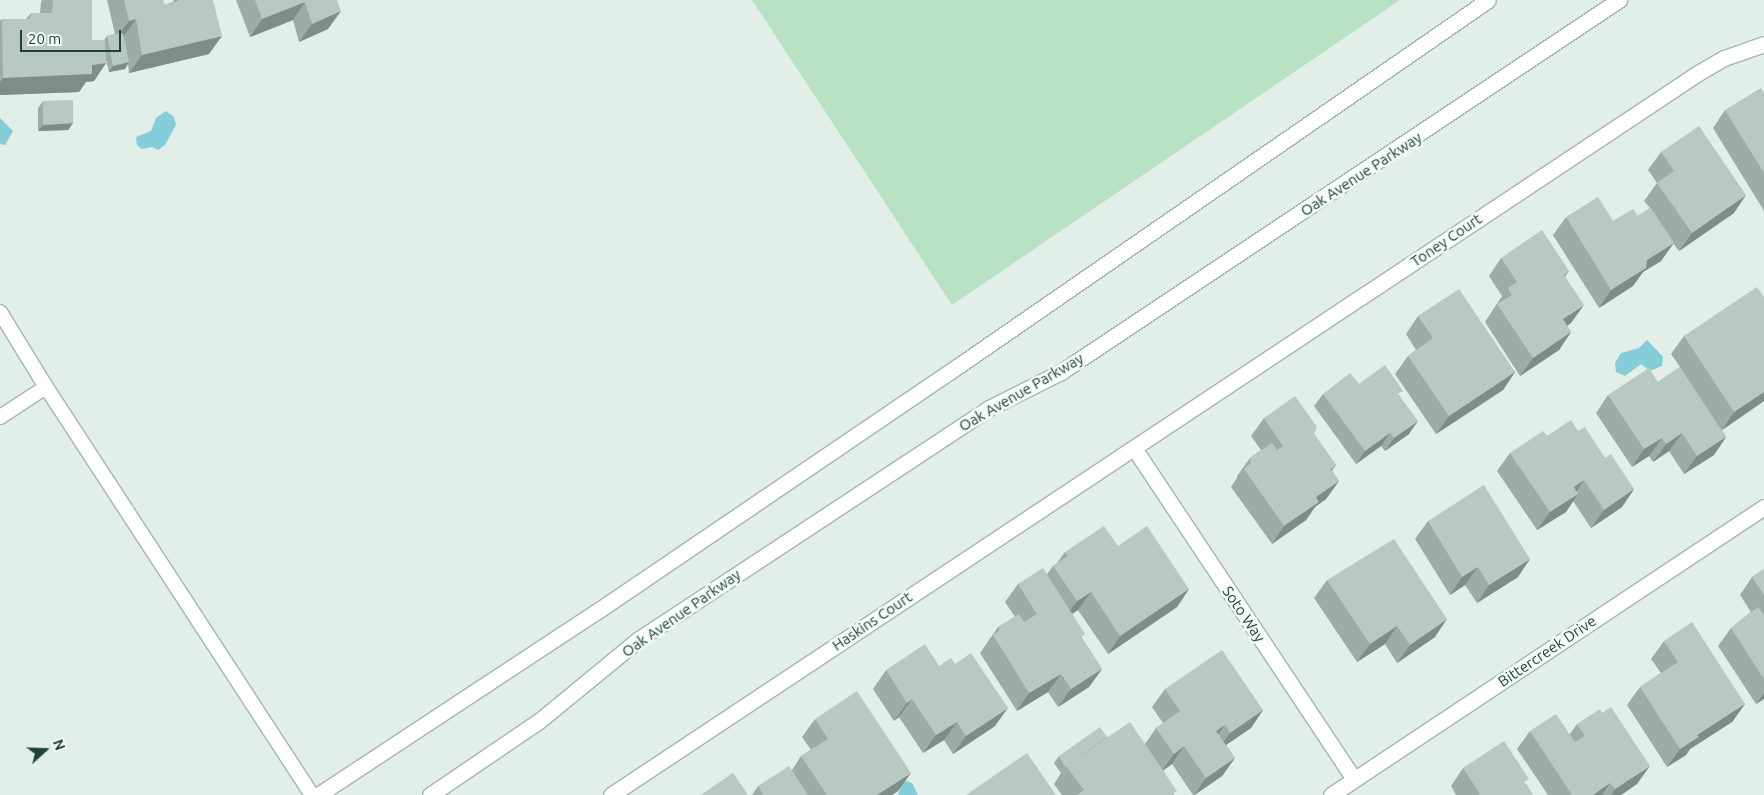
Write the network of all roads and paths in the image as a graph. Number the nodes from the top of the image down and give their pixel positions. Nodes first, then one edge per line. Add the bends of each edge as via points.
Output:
1 (1488, 0) edge
2 (1619, 0) edge
3 (1764, 44) edge
4 (0, 312) edge
5 (46, 387) junction
6 (0, 417) edge
7 (1134, 448) junction
8 (1764, 507) edge
9 (1354, 780) junction
10 (312, 795) edge
11 (318, 795) edge
12 (430, 795) edge
13 (611, 795) edge
14 (1331, 795) edge

1 - 11 street via 953,370 596,612
2 - 12 street, Oak Avenue Parkway via 1061,372 988,408 640,639 539,721
3 - 7 street, Toney Court via 1724,58 1698,73
4 - 5 lane
5 - 6 lane
5 - 10 lane
7 - 9 street, Soto Way
7 - 13 street, Haskins Court
8 - 9 street, Bittercreek Drive
9 - 14 street, Bittercreek Drive

